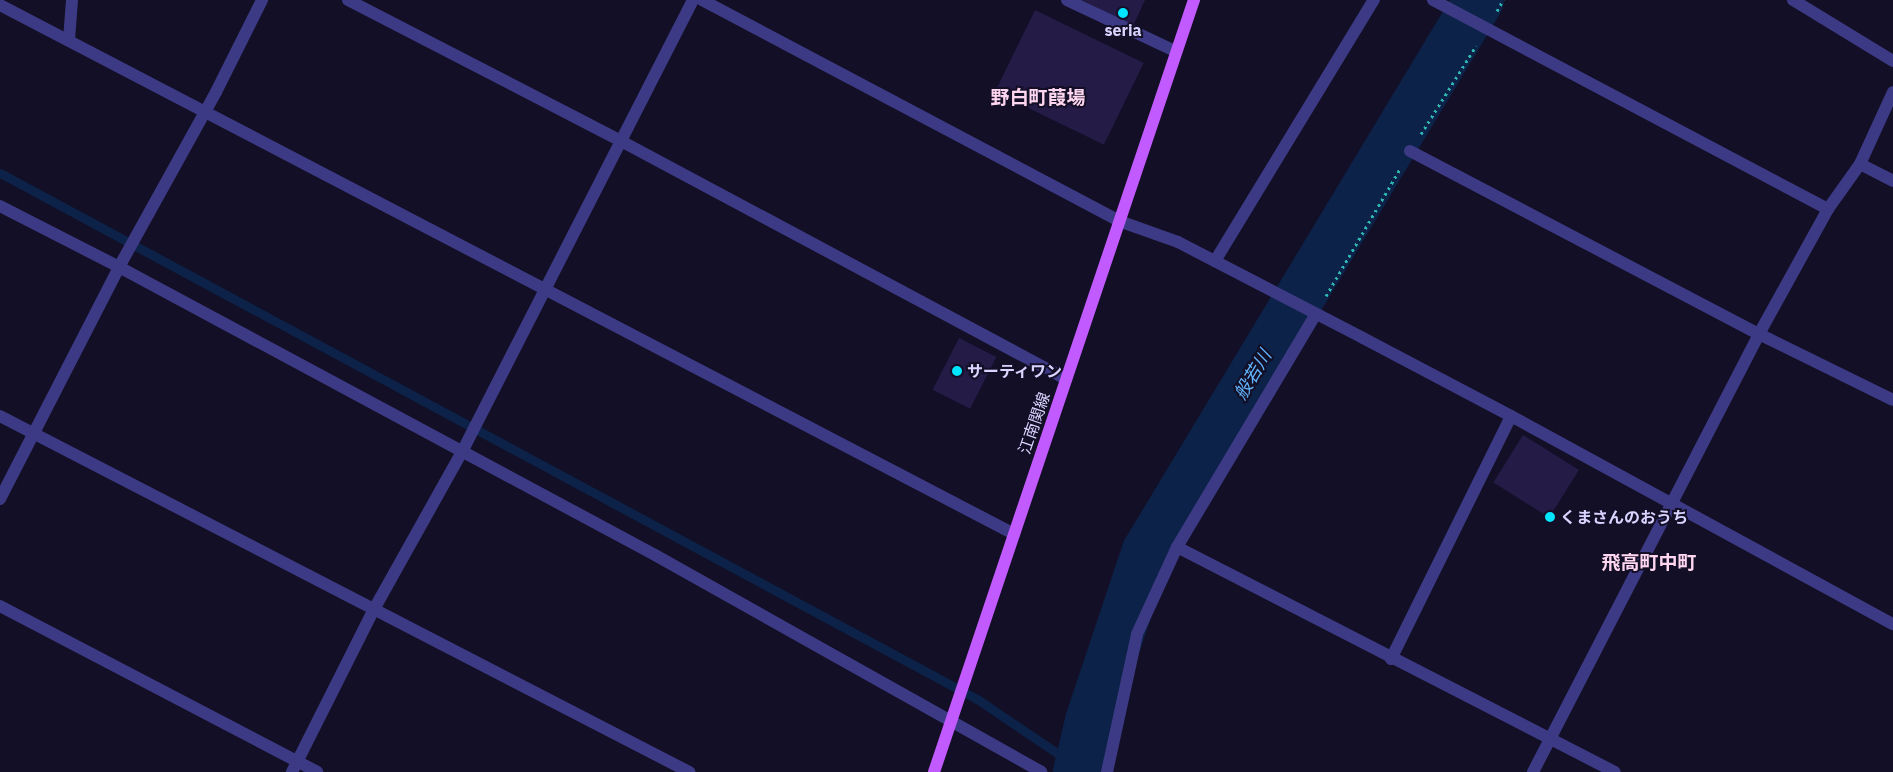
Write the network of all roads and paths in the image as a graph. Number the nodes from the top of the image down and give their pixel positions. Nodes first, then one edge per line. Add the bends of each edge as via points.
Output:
1 (72, 0) edge
2 (262, 0) edge
3 (348, 0) edge
4 (693, 0) edge
5 (702, 0) edge
6 (1067, 0) edge
7 (1194, 0) edge
8 (1374, 0) edge
9 (1433, 0) edge
10 (1792, 0) edge
11 (0, 4) edge
12 (69, 40) junction
13 (1175, 51) junction
14 (1893, 61) edge
15 (1893, 92) edge
16 (205, 112) junction
17 (621, 142) junction
18 (1410, 151) dead end
19 (1860, 164) junction
20 (1893, 181) edge
21 (0, 206) edge
22 (1828, 209) junction
23 (1119, 222) junction
24 (1215, 261) junction
25 (119, 267) junction
26 (546, 288) junction
27 (1316, 314) junction
28 (1759, 334) junction
29 (1066, 379) junction
30 (1893, 400) edge
31 (0, 416) edge
32 (1511, 416) junction
33 (33, 434) junction
34 (463, 450) junction
35 (0, 499) edge
36 (1673, 504) junction
37 (1014, 534) junction
38 (1177, 547) junction
39 (0, 606) edge
40 (373, 611) junction
41 (1893, 624) edge
42 (1391, 659) junction
43 (951, 722) junction
44 (1552, 738) junction
45 (294, 767) edge
46 (318, 772) edge
47 (689, 772) edge
48 (934, 772) edge
49 (1041, 772) edge
50 (1107, 772) edge
51 (1533, 772) edge
52 (1614, 772) edge

1 - 12 street
2 - 16 street
3 - 17 street
4 - 17 street
5 - 23 street
6 - 13 street
7 - 13 main road, 江南関線
8 - 24 street
9 - 22 street
10 - 14 street
11 - 12 street
12 - 16 street
13 - 23 main road, 江南関線
15 - 19 street
16 - 25 street
16 - 26 street
17 - 26 street
17 - 29 street
18 - 28 street
19 - 20 street
19 - 22 street
21 - 25 street
22 - 28 street
23 - 24 street via 1178,242
23 - 29 main road, 江南関線
24 - 27 street
25 - 33 street
25 - 34 street
26 - 34 street
26 - 37 street
27 - 32 street
27 - 38 street
28 - 30 street
28 - 36 street
29 - 37 main road, 江南関線
31 - 33 street
32 - 36 street
32 - 42 street
33 - 35 street
33 - 40 street
34 - 40 street
34 - 43 street
36 - 41 street
36 - 44 street
37 - 43 main road, 江南関線
38 - 42 street
38 - 50 street via 1138,634
39 - 45 street
40 - 45 street
40 - 47 street
42 - 44 street
43 - 48 main road, 江南関線
43 - 49 street
44 - 51 street
44 - 52 street
45 - 46 street

